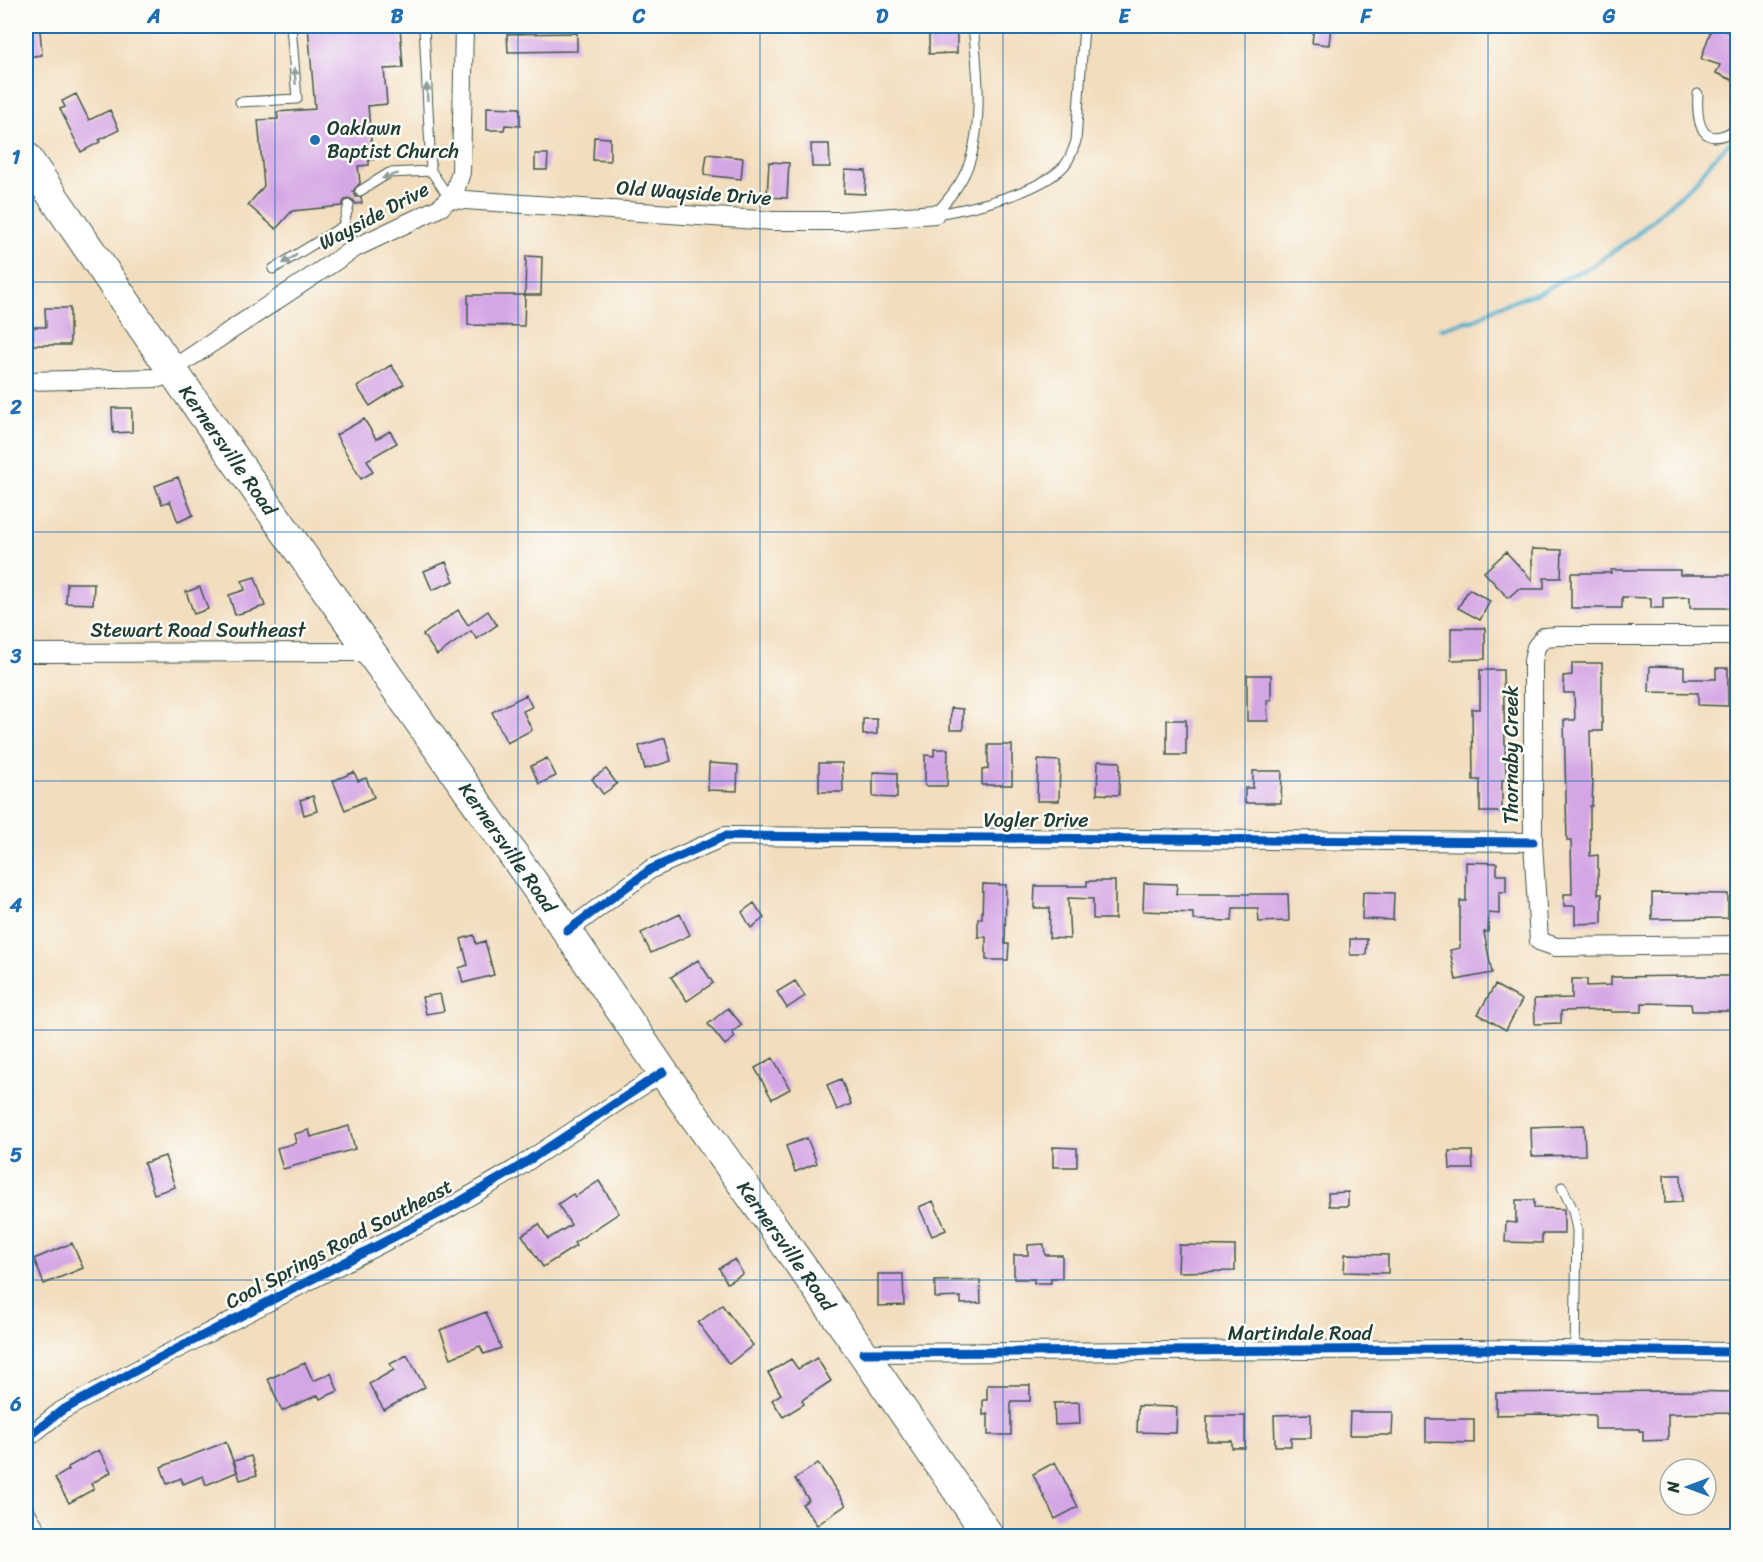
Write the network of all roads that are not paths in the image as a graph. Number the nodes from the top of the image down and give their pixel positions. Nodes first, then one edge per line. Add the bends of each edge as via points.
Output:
1 (291, 26) edge
2 (424, 26) edge
3 (464, 26) edge
4 (973, 26) edge
5 (1084, 26) edge
6 (1698, 94) dead end
7 (240, 102) dead end
8 (1737, 128) edge
9 (26, 157) edge
10 (431, 171) junction
11 (360, 191) dead end
12 (450, 199) junction
13 (349, 205) dead end
14 (935, 214) junction
15 (343, 226) junction
16 (355, 248) junction
17 (273, 269) dead end
18 (172, 370) junction
19 (26, 381) edge
20 (1737, 636) edge
21 (371, 652) junction
22 (26, 653) edge
23 (1533, 842) junction
24 (567, 931) junction
25 (1737, 945) edge
26 (663, 1072) junction
27 (1562, 1187) dead end
28 (1575, 1351) junction
29 (1737, 1352) edge
30 (863, 1353) junction
31 (26, 1439) edge
32 (26, 1505) edge
33 (46, 1536) edge
34 (989, 1536) edge

7 -> 1 lane via 297,99
10 -> 2 lane
3 - 12 street, Wayside Drive via 462,162 459,182
4 - 14 lane via 975,138 964,177
5 - 14 lane via 1076,141 1064,167 1037,185 988,203
6 - 8 lane via 1698,119 1704,134 1729,134
9 - 18 main road, Kernersville Road
10 -> 11 lane via 389,173
10 - 12 lane
12 - 14 street, Old Wayside Drive via 773,221
12 - 16 street, Wayside Drive via 431,214
13 - 15 lane
15 - 16 lane
15 -> 17 lane
16 - 18 street, Wayside Drive
18 - 19 street, Wayside Drive via 159,378
18 - 21 main road, Kernersville Road
20 - 23 street, Thornaby Creek via 1544,638 1536,647 1533,661
21 - 22 street, Stewart Road Southeast
21 - 24 main road, Kernersville Road
23 - 24 street, Vogler Drive via 724,836 651,869
23 - 25 street, Thornaby Creek via 1539,941 1556,948
24 - 26 main road, Kernersville Road
26 - 30 main road, Kernersville Road
26 - 31 street, Cool Springs Road Southeast via 514,1170 144,1365 61,1411
27 - 28 lane via 1577,1230
28 - 29 street, Martindale Road
28 - 30 street, Martindale Road
30 - 34 main road, Kernersville Road
32 - 33 lane

